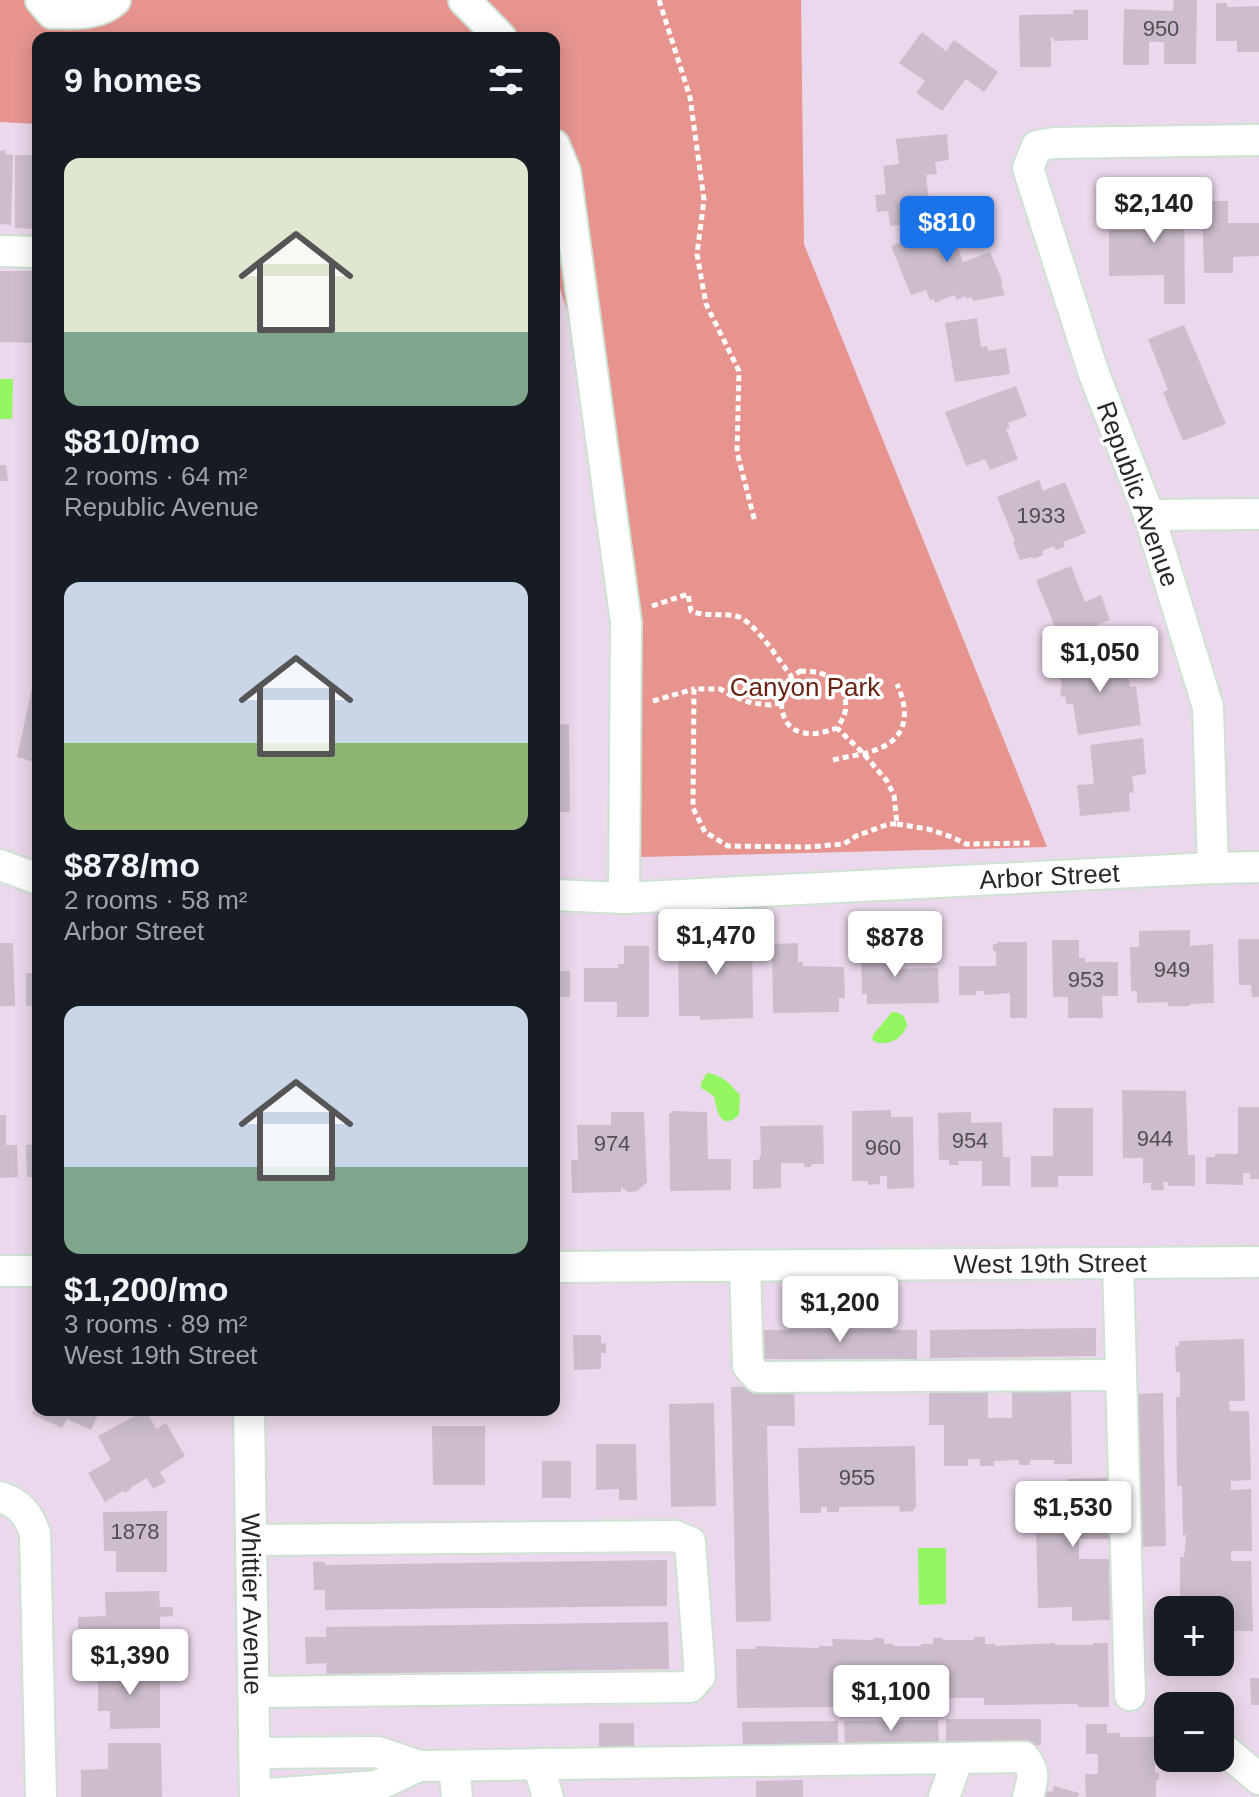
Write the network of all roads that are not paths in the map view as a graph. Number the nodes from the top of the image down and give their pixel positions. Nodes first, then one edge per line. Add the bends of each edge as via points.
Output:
1 (41, 0) edge
2 (115, 0) edge
3 (464, 0) edge
4 (495, 32) edge
5 (1259, 140) edge
6 (560, 160) edge
7 (0, 251) edge
8 (32, 252) edge
9 (1259, 514) edge
10 (1149, 515) junction
11 (0, 865) edge
12 (1259, 867) edge
13 (1213, 868) junction
14 (32, 877) edge
15 (560, 895) edge
16 (624, 898) junction
17 (1259, 1262) edge
18 (1118, 1263) junction
19 (745, 1266) junction
20 (560, 1267) edge
21 (0, 1271) edge
22 (32, 1271) edge
23 (1121, 1375) junction
24 (249, 1416) edge
25 (0, 1497) edge
26 (251, 1540) junction
27 (253, 1692) junction
28 (1130, 1695) dead end
29 (255, 1753) junction
30 (958, 1758) junction
31 (1234, 1758) edge
32 (538, 1764) junction
33 (419, 1766) junction
34 (454, 1766) junction
35 (1259, 1779) edge
36 (255, 1796) edge
37 (41, 1797) edge
38 (457, 1797) edge
39 (548, 1797) edge
40 (944, 1797) edge
41 (1028, 1797) edge

1 - 2 street via 52,13 86,14
3 - 4 street
5 - 10 street, Republic Avenue via 1054,143 1037,146 1028,168 1094,374
6 - 16 street via 625,615
7 - 8 street
9 - 10 street
10 - 13 street, Republic Avenue via 1208,707
11 - 14 street
12 - 13 street, Arbor Street
13 - 16 street, Arbor Street
15 - 16 street, Arbor Street
17 - 18 street, West 19th Street
18 - 19 street, West 19th Street
18 - 23 street
19 - 20 street, West 19th Street
19 - 23 street via 748,1366 758,1377
21 - 22 street
23 - 28 street
24 - 26 street, Whittier Avenue
25 - 37 street via 28,1514 35,1533
26 - 27 street, Whittier Avenue
26 - 27 street via 675,1536 690,1542 700,1676 690,1687
27 - 29 street, Whittier Avenue
29 - 33 street via 378,1752
29 - 36 street, Whittier Avenue
30 - 32 street
30 - 40 street
30 - 41 street via 1024,1757 1033,1777
31 - 35 street
32 - 34 street
32 - 39 street
33 - 34 street
33 - 36 street via 376,1786
34 - 38 street

